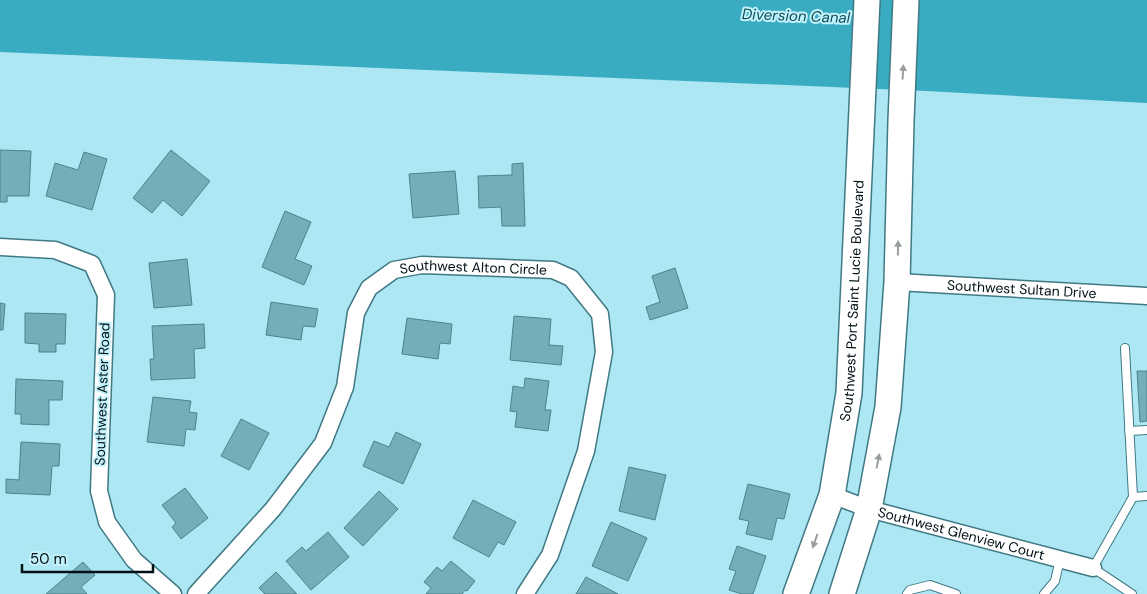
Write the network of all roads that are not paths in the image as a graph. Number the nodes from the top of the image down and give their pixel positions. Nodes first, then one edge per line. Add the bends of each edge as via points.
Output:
1 (867, 0) edge
2 (906, 0) edge
3 (0, 247) edge
4 (897, 282) junction
5 (1147, 296) edge
6 (1125, 348) dead end
7 (1147, 430) edge
8 (1128, 431) junction
9 (832, 495) junction
10 (1147, 496) edge
11 (1133, 497) junction
12 (869, 509) junction
13 (1060, 559) junction
14 (1093, 568) junction
15 (173, 594) edge
16 (196, 594) edge
17 (524, 594) edge
18 (796, 594) edge
19 (842, 594) edge
20 (907, 594) edge
21 (956, 594) edge
22 (1044, 594) edge
23 (1132, 594) edge

1 - 9 main road, Southwest Port Saint Lucie Boulevard via 849,393
4 -> 2 main road
3 - 15 street, Southwest Aster Road via 55,250 92,264 106,295 99,491 107,522 134,560
4 - 5 street, Southwest Sultan Drive
12 -> 4 main road via 888,408
6 - 8 lane
7 - 8 lane
8 - 11 lane
9 - 12 street, Southwest Glenview Court
9 -> 18 main road, Southwest Port Saint Lucie Boulevard
10 - 11 lane
11 - 14 lane
12 - 13 street, Southwest Glenview Court
12 - 19 main road
13 - 14 street, Southwest Glenview Court
13 - 22 lane via 1055,581
14 - 23 lane
16 - 17 street, Southwest Alton Circle via 273,509 323,443 345,387 356,313 368,288 394,270 422,265 553,270 571,278 600,314 604,352 586,451 550,555
20 - 21 lane via 910,590 930,585

